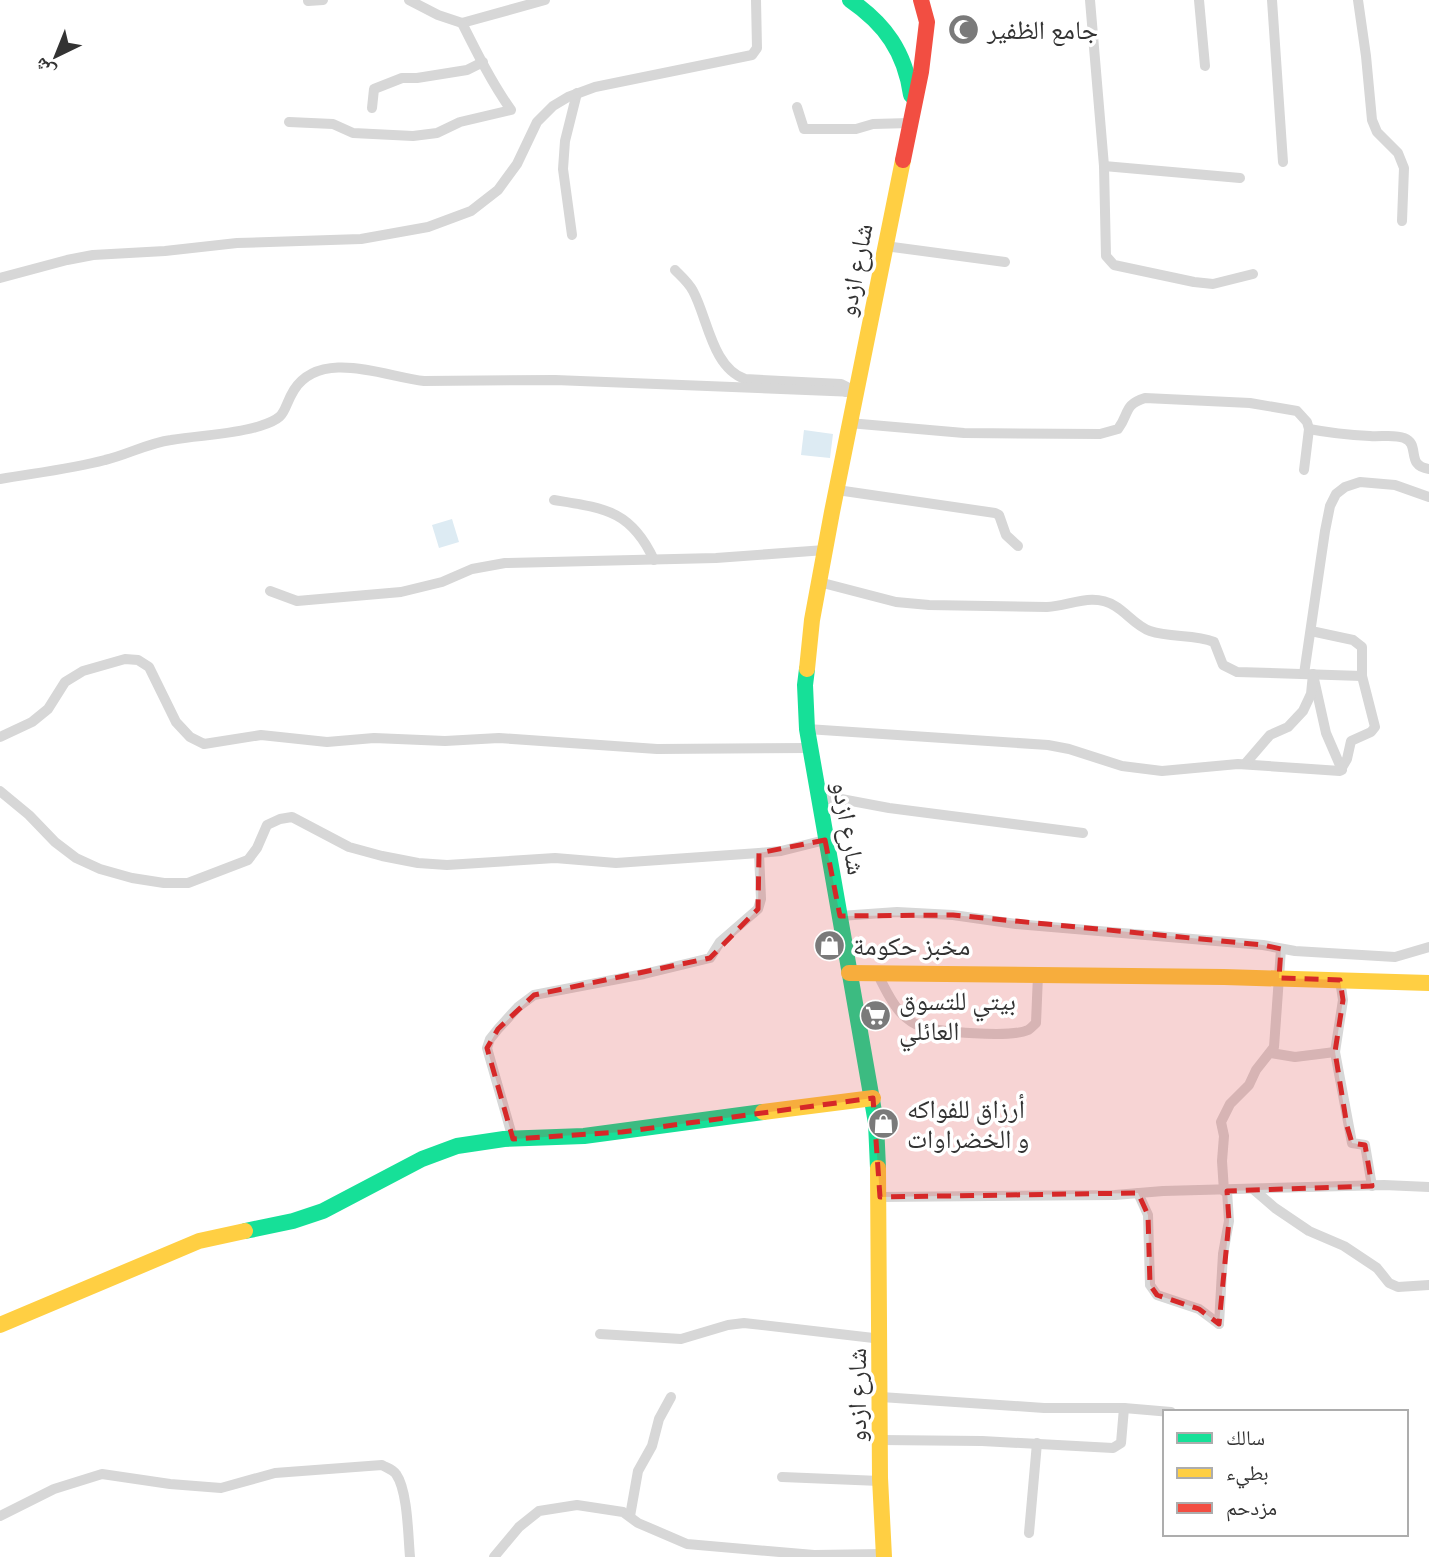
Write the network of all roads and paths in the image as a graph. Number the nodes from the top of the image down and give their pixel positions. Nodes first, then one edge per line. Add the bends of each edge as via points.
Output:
1 (323, 0) edge
2 (409, 0) edge
3 (545, 0) edge
4 (756, 0) edge
5 (850, 0) edge
6 (921, 0) edge
7 (1090, 0) edge
8 (1199, 0) edge
9 (1272, 0) edge
10 (1358, 0) edge
11 (307, 2) edge
12 (528, 2) edge
13 (462, 23) junction
14 (483, 62) junction
15 (1205, 66) dead end
16 (577, 93) junction
17 (797, 107) dead end
18 (372, 108) dead end
19 (911, 119) junction
20 (289, 122) dead end
21 (1283, 162) dead end
22 (1104, 166) junction
23 (1240, 178) dead end
24 (1402, 221) dead end
25 (572, 235) dead end
26 (885, 246) junction
27 (1005, 262) dead end
28 (675, 270) dead end
29 (1252, 274) dead end
30 (0, 278) edge
31 (851, 392) junction
32 (849, 424) junction
33 (1309, 429) junction
34 (1429, 469) edge
35 (1304, 470) dead end
36 (0, 479) edge
37 (837, 490) junction
38 (1429, 497) edge
39 (554, 500) dead end
40 (1018, 546) dead end
41 (825, 550) junction
42 (653, 560) junction
43 (819, 582) junction
44 (270, 591) dead end
45 (1311, 631) junction
46 (1308, 674) junction
47 (1362, 676) junction
48 (807, 729) junction
49 (0, 737) edge
50 (810, 748) junction
51 (1245, 764) junction
52 (1342, 770) junction
53 (0, 791) edge
54 (818, 799) junction
55 (1083, 832) dead end
56 (825, 840) junction
57 (759, 853) junction
58 (839, 916) junction
59 (1429, 947) edge
60 (1281, 949) junction
61 (849, 972) junction
62 (877, 973) junction
63 (1038, 975) junction
64 (1279, 978) junction
65 (1340, 980) junction
66 (1429, 983) edge
67 (1335, 1052) junction
68 (1271, 1053) junction
69 (873, 1098) junction
70 (513, 1139) junction
71 (1372, 1186) junction
72 (1429, 1188) edge
73 (1253, 1189) junction
74 (1225, 1191) junction
75 (1138, 1193) junction
76 (880, 1197) junction
77 (1429, 1285) edge
78 (0, 1325) edge
79 (600, 1334) dead end
80 (881, 1339) junction
81 (671, 1397) dead end
82 (881, 1397) junction
83 (1124, 1408) junction
84 (1163, 1411) edge
85 (881, 1440) junction
86 (1037, 1443) junction
87 (782, 1477) dead end
88 (880, 1481) junction
89 (0, 1516) edge
90 (630, 1516) junction
91 (1029, 1532) dead end
92 (884, 1556) edge
93 (410, 1557) edge
94 (494, 1557) edge

1 - 11 street
2 - 13 street
3 - 12 street
4 - 16 street via 757,48 752,55
5 - 19 street via 897,43 909,75
6 - 19 street, شارع ازدو via 926,33
7 - 22 street
8 - 15 street
9 - 21 street
10 - 24 street via 1372,120 1404,168
12 - 13 street
13 - 14 street
14 - 18 street via 467,70 402,78 374,89
14 - 20 street via 511,110 460,122 438,133 413,136 353,133 333,124
16 - 25 street via 563,169
16 - 30 street via 553,106 537,122 517,164 492,195 471,211 428,227 360,239 93,255
17 - 19 street via 804,129 856,129
19 - 26 street, شارع ازدو
22 - 23 street
22 - 29 street via 1106,256 1114,265 1213,284
26 - 27 street
26 - 31 street, شارع ازدو
28 - 31 street via 693,292 716,348 735,374 746,379 841,384
31 - 32 street, شارع ازدو
31 - 36 street via 555,380 424,381 367,368 332,368 307,377 280,417 257,428 168,440 105,460
32 - 33 street via 964,433 1100,434 1118,429 1134,402 1159,397 1288,408 1303,415
32 - 37 street, شارع ازدو
33 - 34 street via 1403,437 1412,445 1416,463
33 - 35 street
37 - 40 street via 995,513 1006,535
37 - 41 street, شارع ازدو
38 - 45 street via 1395,485 1360,482 1336,494 1325,531
39 - 42 street via 617,515 632,524
41 - 42 street
41 - 43 street, شارع ازدو
42 - 44 street via 505,563 401,592 307,601
43 - 46 street via 929,606 1057,607 1076,600 1096,600 1114,605 1149,631 1214,642 1218,658 1237,673
43 - 48 street, شارع ازدو via 807,649
45 - 46 street
45 - 47 street via 1359,643
46 - 47 street
46 - 51 street via 1311,694 1303,711 1288,727 1270,735
46 - 52 street via 1318,689 1326,733
47 - 52 street via 1375,727 1351,741
48 - 50 street, شارع ازدو
48 - 51 street via 1048,745 1122,766 1162,771
49 - 50 street via 48,709 65,682 83,671 125,659 149,667 176,722 204,744 261,735 327,743 374,738 499,738 657,749
50 - 54 street, شارع ازدو
51 - 52 street
53 - 57 street via 76,858 100,869 164,883 188,883 248,860 267,825 292,817 349,846 418,863 545,859 616,863
54 - 55 street
54 - 56 street, شارع ازدو
56 - 57 street
56 - 58 street, شارع ازدو
57 - 70 street via 758,909 720,942 710,958 534,995 498,1029 487,1048
58 - 60 street via 953,915
58 - 61 street, شارع ازدو
59 - 60 street via 1395,957
60 - 64 street
61 - 62 street
61 - 69 street, شارع ازدو
62 - 63 street
62 - 63 street via 902,1014 917,1025 952,1032 1015,1033 1029,1030 1035,1023
63 - 64 street
64 - 65 street
64 - 68 street via 1276,1041
65 - 66 street
65 - 67 street via 1343,1000
67 - 68 street via 1295,1057
67 - 71 street via 1352,1143 1365,1145
68 - 74 street via 1221,1122
69 - 70 street via 622,1132
69 - 76 street, شارع ازدو
70 - 78 street via 456,1147 321,1212 199,1241
71 - 72 street
71 - 73 street
73 - 74 street
73 - 77 street via 1310,1231 1377,1268 1389,1283 1398,1287
74 - 75 street
74 - 75 street via 1229,1221 1219,1324 1199,1309 1157,1295 1150,1285 1147,1215
75 - 76 street
76 - 80 street, شارع ازدو
79 - 80 street via 681,1339 744,1323
80 - 82 street, شارع ازدو
81 - 90 street via 640,1464
82 - 83 street via 1044,1408
82 - 85 street, شارع ازدو
83 - 84 street
83 - 86 street via 1121,1443 1113,1448
85 - 86 street
85 - 88 street, شارع ازدو
86 - 91 street
87 - 88 street
88 - 92 street, شارع ازدو
89 - 93 street via 54,1489 102,1474 221,1488 275,1473 382,1465 397,1476 403,1490
90 - 92 street via 687,1544 814,1556
90 - 94 street via 615,1509 578,1505 539,1511

